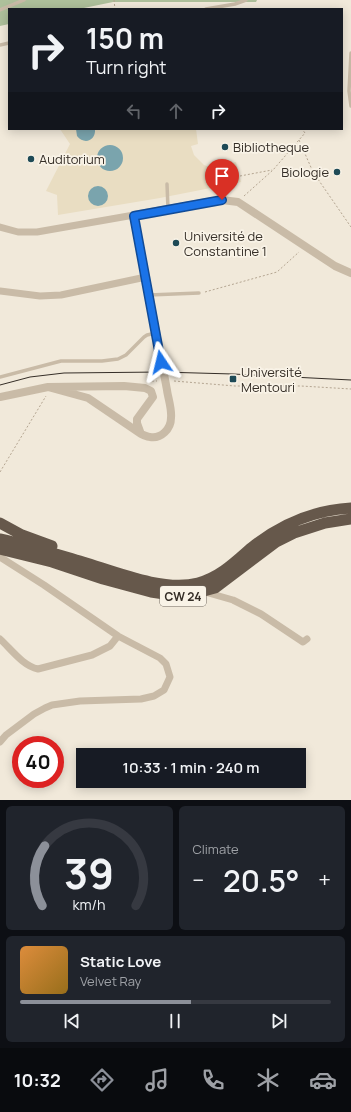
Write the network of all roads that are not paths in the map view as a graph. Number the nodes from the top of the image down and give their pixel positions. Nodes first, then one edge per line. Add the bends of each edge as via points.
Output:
1 (24, 0) edge
2 (246, 0) edge
3 (212, 8) edge
4 (0, 10) edge
5 (351, 53) edge
6 (351, 106) edge
7 (167, 184) dead end
8 (169, 210) junction
9 (134, 216) junction
10 (0, 227) edge
11 (351, 273) edge
12 (146, 277) junction
13 (0, 291) edge
14 (199, 292) road end
15 (149, 295) junction
16 (157, 336) junction
17 (0, 377) edge
18 (48, 387) junction
19 (0, 397) edge
20 (141, 434) junction
21 (351, 508) edge
22 (351, 519) edge
23 (0, 523) edge
24 (0, 539) edge
25 (0, 548) edge
26 (0, 557) edge
27 (162, 584) junction
28 (203, 592) junction
29 (118, 636) junction
30 (0, 639) edge
31 (307, 639) dead end
32 (0, 742) edge

1 - 4 lane
2 - 3 lane
5 - 6 lane
7 - 8 lane
8 - 9 street
8 - 11 street via 213,201 238,202 335,266
9 - 10 street via 37,232 18,232
9 - 12 street
12 - 13 street via 61,295 40,296
12 - 15 street
14 - 15 lane
15 - 16 street
16 - 17 lane via 147,334 126,355 118,359 54,362
16 - 20 street via 171,418 166,431 160,435 149,437
18 - 19 street
18 - 20 street via 88,398
18 - 20 street via 148,388 153,397 137,419
21 - 27 highway, CW 24 via 322,511 287,524 208,579 197,583
22 - 28 highway, CW 24 via 325,523 294,533 270,546 227,580
23 - 27 highway, CW 24 via 45,544 136,572
24 - 27 highway, CW 24
25 - 28 highway, CW 24 via 151,592 178,596
26 - 29 street
28 - 31 street via 233,600 261,614 303,642
29 - 30 street via 110,646 92,655 38,669 27,664
29 - 32 street via 157,656 166,664 170,678 164,690 141,699 80,701 52,705 34,714

